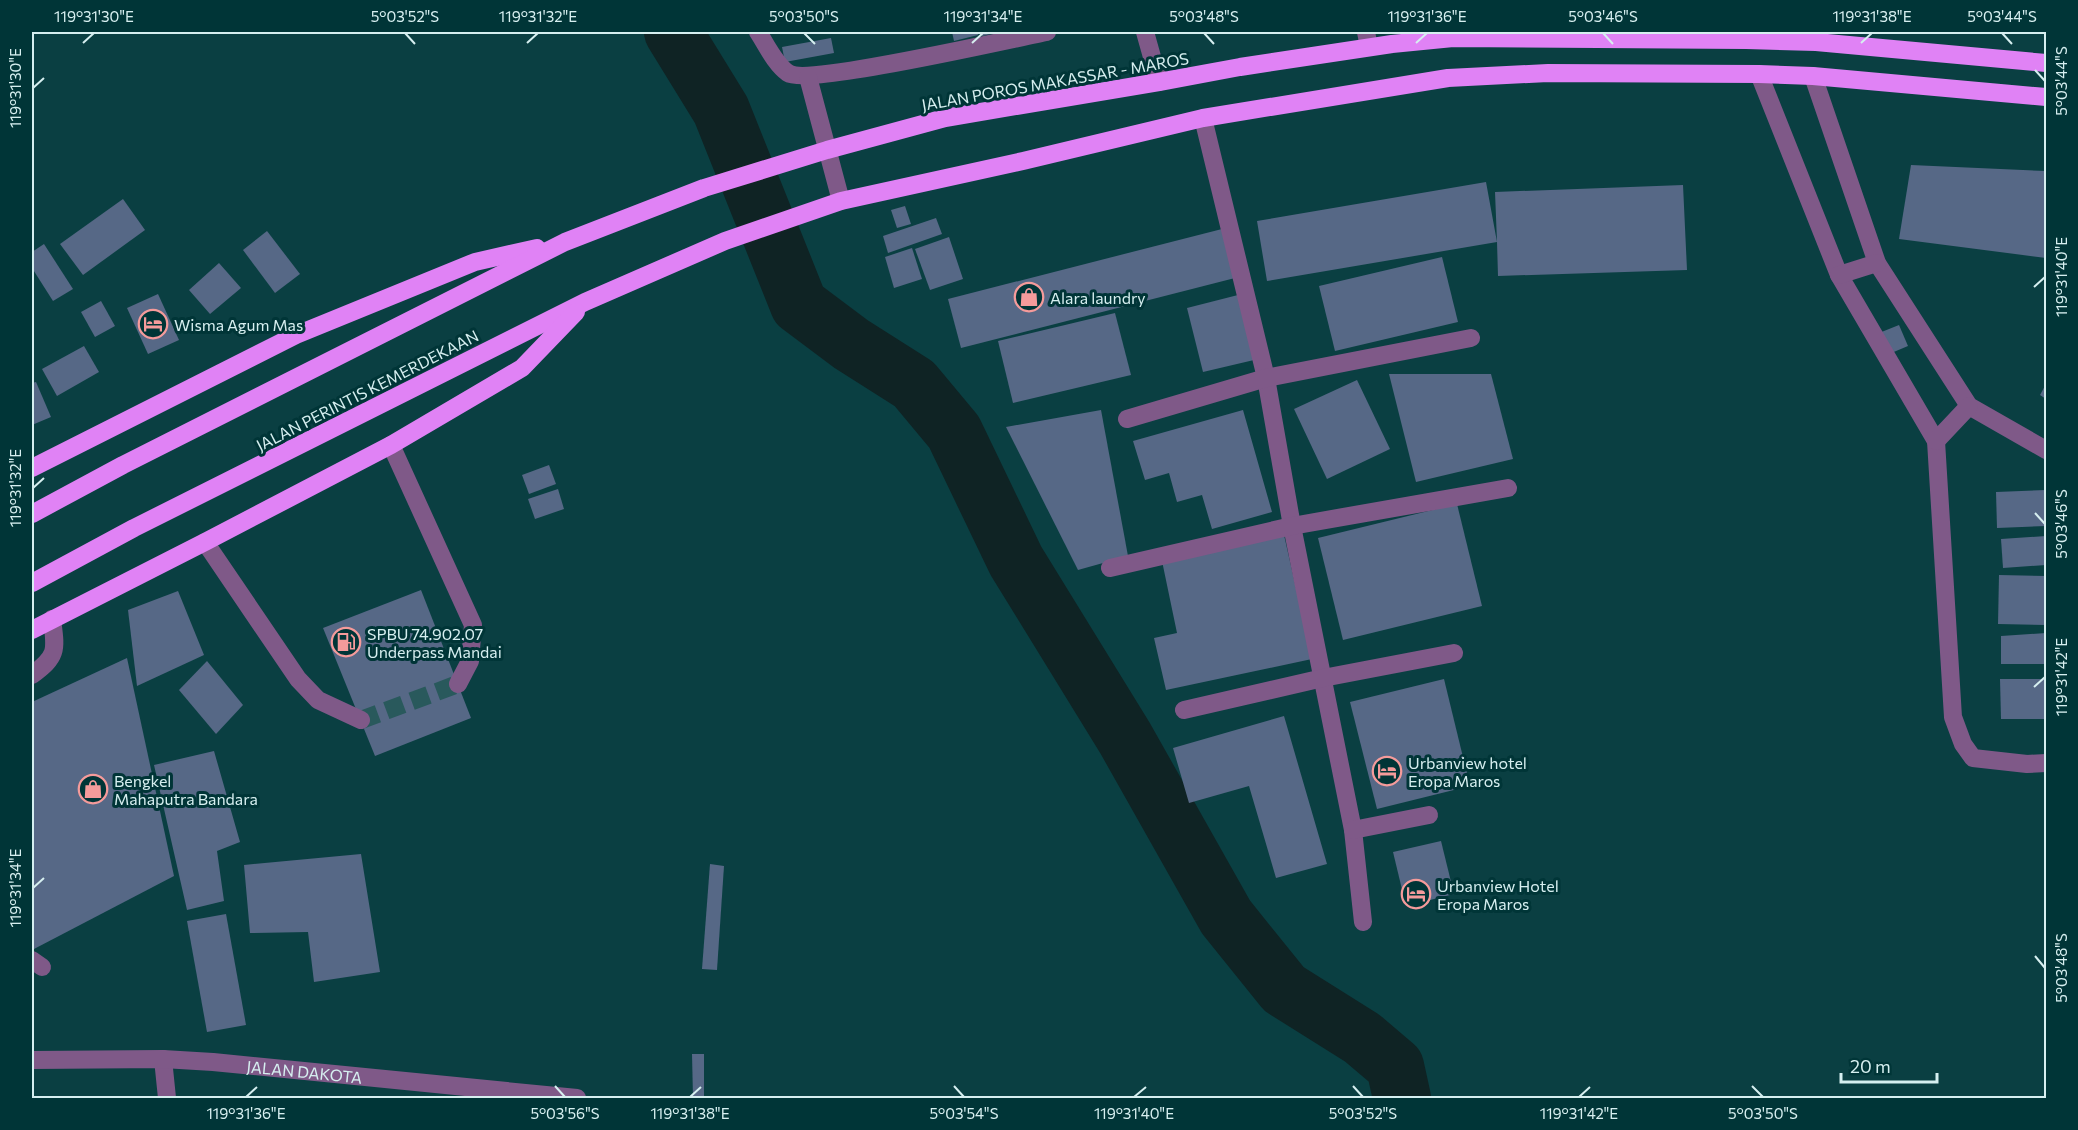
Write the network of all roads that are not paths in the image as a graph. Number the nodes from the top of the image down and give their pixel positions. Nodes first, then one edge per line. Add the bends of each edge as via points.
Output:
1 (758, 32) edge
2 (1047, 32) edge
3 (1145, 32) edge
4 (1452, 35) edge
5 (1368, 39) edge
6 (2046, 63) edge
7 (1759, 74) junction
8 (1813, 76) junction
9 (808, 77) junction
10 (1159, 82) junction
11 (2046, 97) edge
12 (1203, 118) junction
13 (827, 150) junction
14 (841, 201) junction
15 (565, 242) junction
16 (1876, 263) junction
17 (1839, 275) junction
18 (585, 302) junction
19 (1471, 338) dead end
20 (1266, 378) junction
21 (1969, 406) junction
22 (1127, 419) dead end
23 (1936, 441) junction
24 (390, 444) junction
25 (2046, 450) edge
26 (32, 468) edge
27 (1508, 488) dead end
28 (32, 514) edge
29 (1292, 526) junction
30 (205, 542) junction
31 (1110, 568) dead end
32 (32, 583) edge
33 (52, 619) junction
34 (32, 630) edge
35 (1454, 653) dead end
36 (32, 675) edge
37 (1323, 678) junction
38 (458, 684) dead end
39 (1184, 710) dead end
40 (361, 720) dead end
41 (2046, 763) edge
42 (1429, 815) dead end
43 (1353, 830) junction
44 (1363, 922) dead end
45 (163, 1059) junction
46 (32, 1060) edge
47 (167, 1098) edge
48 (577, 1098) edge

1 - 9 street via 788,73
2 - 9 street
3 - 10 street
4 - 5 highway, JALAN POROS MAKASSAR - MAROS
4 - 6 highway, JALAN POROS MAKASSAR - MAROS via 1816,42
5 - 10 highway, JALAN POROS MAKASSAR - MAROS
7 - 8 highway
7 - 12 highway via 1548,73 1448,78
7 - 17 street
8 - 11 highway
8 - 16 street
9 - 13 street
10 - 13 highway, JALAN POROS MAKASSAR - MAROS via 945,118
12 - 14 highway
12 - 20 street
13 - 14 street
13 - 15 highway, JALAN POROS MAKASSAR - MAROS via 705,188
14 - 18 highway, JALAN PERINTIS KEMERDEKAAN via 725,242
15 - 26 highway via 475,262 296,335
15 - 28 highway
16 - 17 street
16 - 21 street
17 - 23 street
18 - 24 highway via 522,368
18 - 32 highway, JALAN PERINTIS KEMERDEKAAN
19 - 20 street
20 - 22 street
20 - 29 street
21 - 23 street
21 - 25 street
23 - 41 street via 1953,717 1959,735 1973,758
24 - 30 highway
24 - 38 street via 473,625 470,661
27 - 29 street
29 - 31 street
29 - 37 street
30 - 33 highway
30 - 40 street via 298,679 318,700
33 - 34 highway
33 - 36 street via 55,648 48,664
35 - 37 street
37 - 39 street
37 - 43 street
42 - 43 street
43 - 44 street
45 - 46 street, JALAN DAKOTA
45 - 47 street
45 - 48 street, JALAN DAKOTA

